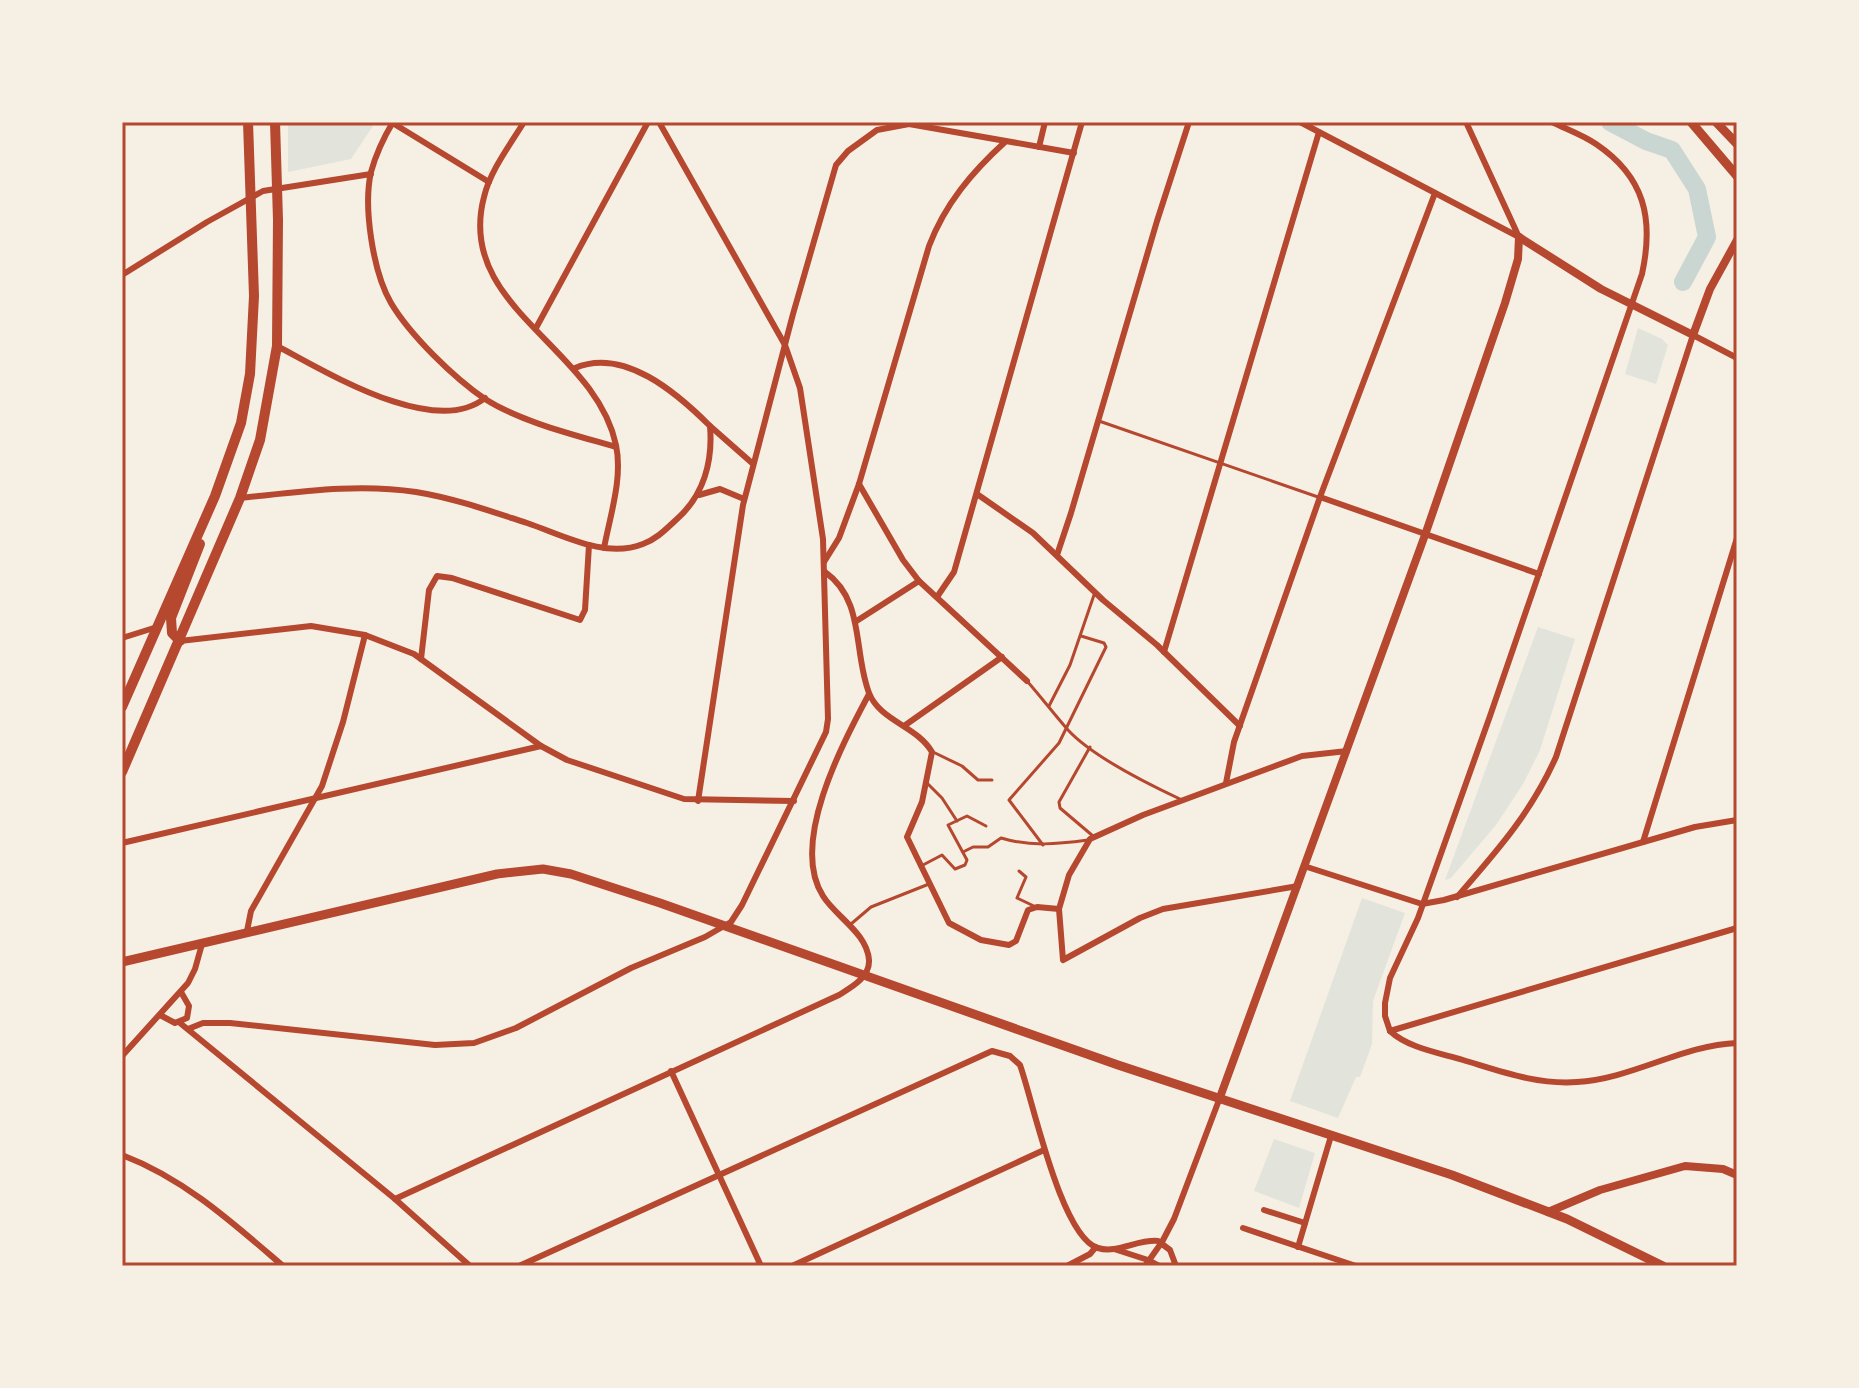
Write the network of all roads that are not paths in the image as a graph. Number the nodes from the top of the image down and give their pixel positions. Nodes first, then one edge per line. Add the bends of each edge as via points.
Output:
1 (248, 122) edge
2 (275, 122) edge
3 (392, 122) edge
4 (524, 122) edge
5 (648, 122) edge
6 (659, 122) edge
7 (1045, 122) edge
8 (1082, 122) edge
9 (1189, 122) edge
10 (1300, 122) edge
11 (1466, 122) edge
12 (1552, 122) edge
13 (1691, 122) edge
14 (1716, 122) edge
15 (1471, 126) edge
16 (1319, 132) junction
17 (1005, 142) junction
18 (1737, 144) edge
19 (1039, 147) junction
20 (1074, 153) junction
21 (371, 174) junction
22 (1737, 176) edge
23 (489, 182) junction
24 (276, 188) junction
25 (1435, 193) junction
26 (249, 198) junction
27 (1519, 237) junction
28 (1737, 240) edge
29 (122, 275) edge
30 (1630, 306) junction
31 (536, 328) junction
32 (1693, 335) junction
33 (785, 345) junction
34 (277, 346) junction
35 (1737, 358) edge
36 (575, 368) junction
37 (485, 398) junction
38 (1099, 421) junction
39 (710, 426) junction
40 (616, 447) junction
41 (752, 463) junction
42 (1220, 463) junction
43 (859, 484) junction
44 (977, 494) junction
45 (699, 495) junction
46 (1320, 497) junction
47 (240, 498) junction
48 (744, 499) junction
49 (202, 526) junction
50 (1425, 535) junction
51 (1737, 538) edge
52 (589, 545) junction
53 (604, 548) junction
54 (1057, 555) junction
55 (824, 562) junction
56 (825, 572) junction
57 (1539, 574) junction
58 (919, 581) junction
59 (1095, 592) junction
60 (937, 597) junction
61 (855, 622) junction
62 (157, 627) junction
63 (365, 635) junction
64 (1081, 636) junction
65 (122, 638) edge
66 (180, 641) junction
67 (1164, 652) junction
68 (1002, 657) junction
69 (421, 659) junction
70 (1027, 681) joint
71 (869, 694) junction
72 (1049, 706) junction
73 (122, 707) edge
74 (904, 726) junction
75 (1240, 726) junction
76 (1067, 729) junction
77 (541, 746) junction
78 (1090, 747) junction
79 (1347, 751) junction
80 (932, 752) junction
81 (122, 772) edge
82 (992, 780) dead end
83 (927, 783) junction
84 (1226, 783) junction
85 (316, 799) junction
86 (698, 801) junction
87 (794, 801) junction
88 (1183, 801) junction
89 (1737, 820) edge
90 (957, 821) junction
91 (986, 826) dead end
92 (1091, 838) junction
93 (1643, 842) junction
94 (122, 843) edge
95 (1043, 845) junction
96 (963, 852) junction
97 (922, 866) junction
98 (1304, 866) junction
99 (1019, 871) dead end
100 (931, 883) junction
101 (1298, 886) junction
102 (1457, 897) junction
103 (1422, 904) junction
104 (1037, 907) junction
105 (1059, 909) junction
106 (725, 925) junction
107 (849, 926) junction
108 (1737, 928) edge
109 (247, 931) junction
110 (202, 942) junction
111 (122, 962) edge
112 (864, 975) junction
113 (181, 992) junction
114 (160, 1015) junction
115 (180, 1023) junction
116 (188, 1029) junction
117 (1390, 1031) junction
118 (1737, 1043) edge
119 (122, 1056) edge
120 (671, 1071) junction
121 (1219, 1100) junction
122 (1331, 1136) junction
123 (1044, 1150) junction
124 (122, 1155) edge
125 (717, 1174) junction
126 (1737, 1175) edge
127 (395, 1199) junction
128 (1576, 1200) junction
129 (1264, 1210) dead end
130 (1548, 1212) junction
131 (1567, 1219) junction
132 (1305, 1223) junction
133 (1243, 1228) dead end
134 (1162, 1242) junction
135 (1298, 1247) junction
136 (1095, 1248) junction
137 (1114, 1249) junction
138 (1645, 1262) edge
139 (1146, 1263) edge
140 (283, 1266) edge
141 (470, 1266) edge
142 (519, 1266) edge
143 (761, 1266) edge
144 (792, 1266) edge
145 (1067, 1266) edge
146 (1159, 1266) edge
147 (1176, 1266) edge
148 (1356, 1266) edge
149 (1663, 1266) edge

1 - 26 main road
2 - 24 main road
3 - 21 street
3 - 23 street
4 - 23 street
5 - 31 street
6 - 33 street
7 - 19 street
8 - 20 street
9 - 38 street
10 - 16 street
11 - 15 street
12 - 30 street via 1595,143 1617,161 1641,196 1647,251
13 - 22 main road
14 - 18 main road
15 - 27 street
16 - 25 street
16 - 42 street
17 - 19 street
17 - 33 street via 909,124 877,130 848,151 830,180
17 - 43 street via 955,195 937,225
19 - 20 street
20 - 44 street
21 - 24 street
21 - 37 street via 375,255 390,301 426,346
23 - 31 street via 480,216 485,262 495,283
24 - 26 street
24 - 34 main road
25 - 27 street
25 - 46 street
26 - 29 street
26 - 49 main road via 254,296 250,374 241,423
27 - 30 street
27 - 50 street via 1505,303
28 - 32 street via 1715,277
30 - 32 street
30 - 57 street
31 - 36 street
32 - 35 street
32 - 102 street via 1556,757 1515,829
33 - 41 street
33 - 55 street via 806,418
34 - 37 street via 372,393 413,407 463,410
34 - 47 main road via 260,440
36 - 39 street via 594,361 623,366 669,390
36 - 40 street via 606,417
37 - 40 street via 523,417
38 - 42 lane
38 - 54 street
39 - 41 street
39 - 45 street via 709,458
40 - 53 street
41 - 48 street
42 - 46 lane
42 - 67 street
43 - 55 street
43 - 58 street
44 - 54 street
44 - 60 street via 954,572
45 - 48 street via 720,489
45 - 53 street via 657,537 632,547
46 - 50 street
46 - 75 street
47 - 52 street via 361,488 414,492
47 - 66 main road
48 - 86 street
49 - 62 main road
49 - 66 main road via 200,546 171,618 172,633
50 - 57 street
50 - 79 street
51 - 93 street
52 - 53 street
52 - 69 street via 580,620 437,576 429,590
54 - 59 street
55 - 56 street
56 - 61 street via 848,596
56 - 87 street via 828,726
57 - 103 street
58 - 60 street
58 - 61 street
59 - 64 lane
59 - 67 street
60 - 68 street
61 - 71 street
62 - 65 street
62 - 73 main road
63 - 66 street via 311,626
63 - 69 street
63 - 85 street
64 - 72 lane
64 - 76 lane via 1106,647
66 - 81 main road
67 - 75 street
68 - 70 street
68 - 74 street
69 - 77 street
70 - 72 lane
71 - 74 street via 880,710
71 - 107 street via 821,798 811,845 821,894
72 - 76 lane
74 - 80 street
75 - 84 street
76 - 78 lane
76 - 95 lane via 1009,800
77 - 85 street
77 - 86 street via 599,772
78 - 88 lane
78 - 92 lane via 1059,802
79 - 84 street via 1302,756
79 - 98 street
80 - 82 lane via 978,780
80 - 83 street
83 - 90 lane
83 - 97 street via 907,837
84 - 88 street
85 - 94 street
85 - 109 street via 251,911
86 - 87 street
87 - 106 street via 742,905
88 - 92 street
89 - 93 street
90 - 91 lane via 967,816
90 - 96 lane via 948,826
92 - 95 lane
92 - 105 street via 1069,875
93 - 102 street
95 - 96 lane via 1001,838
96 - 97 lane via 968,862 956,869 942,855
97 - 100 street
98 - 101 street
98 - 103 street
99 - 104 lane via 1026,877 1017,898
100 - 104 street via 953,927 996,944 1013,944 1025,913
100 - 107 lane via 871,907
101 - 105 street via 1163,909 1063,960
101 - 121 street
102 - 103 street
103 - 117 street via 1386,990
104 - 105 street
106 - 109 main road via 543,869 497,874
106 - 112 main road
106 - 116 street via 527,1023 474,1043 435,1045 222,1022
107 - 112 street via 868,954
108 - 117 street
109 - 110 main road
110 - 111 main road
110 - 113 street via 195,969
112 - 120 street via 839,995
112 - 121 main road
113 - 114 street
113 - 115 street via 190,1010
114 - 115 street
114 - 119 street
115 - 116 street
116 - 127 street
117 - 118 street via 1424,1048 1526,1079 1577,1082
120 - 125 street
120 - 127 street
121 - 122 main road
121 - 134 street
122 - 130 main road
122 - 132 street
123 - 125 street via 1020,1065 1000,1051 984,1052
123 - 136 street via 1083,1237
123 - 144 street
124 - 140 street via 190,1190
125 - 142 street
125 - 143 street
126 - 128 street via 1685,1166
127 - 141 street
128 - 130 street
128 - 131 street
129 - 132 street
130 - 131 main road
131 - 138 main road
132 - 135 street
133 - 135 street
134 - 137 street via 1139,1241
134 - 139 street
134 - 147 street
135 - 148 street
136 - 137 street
136 - 145 street
137 - 139 street
138 - 149 main road
139 - 146 street

